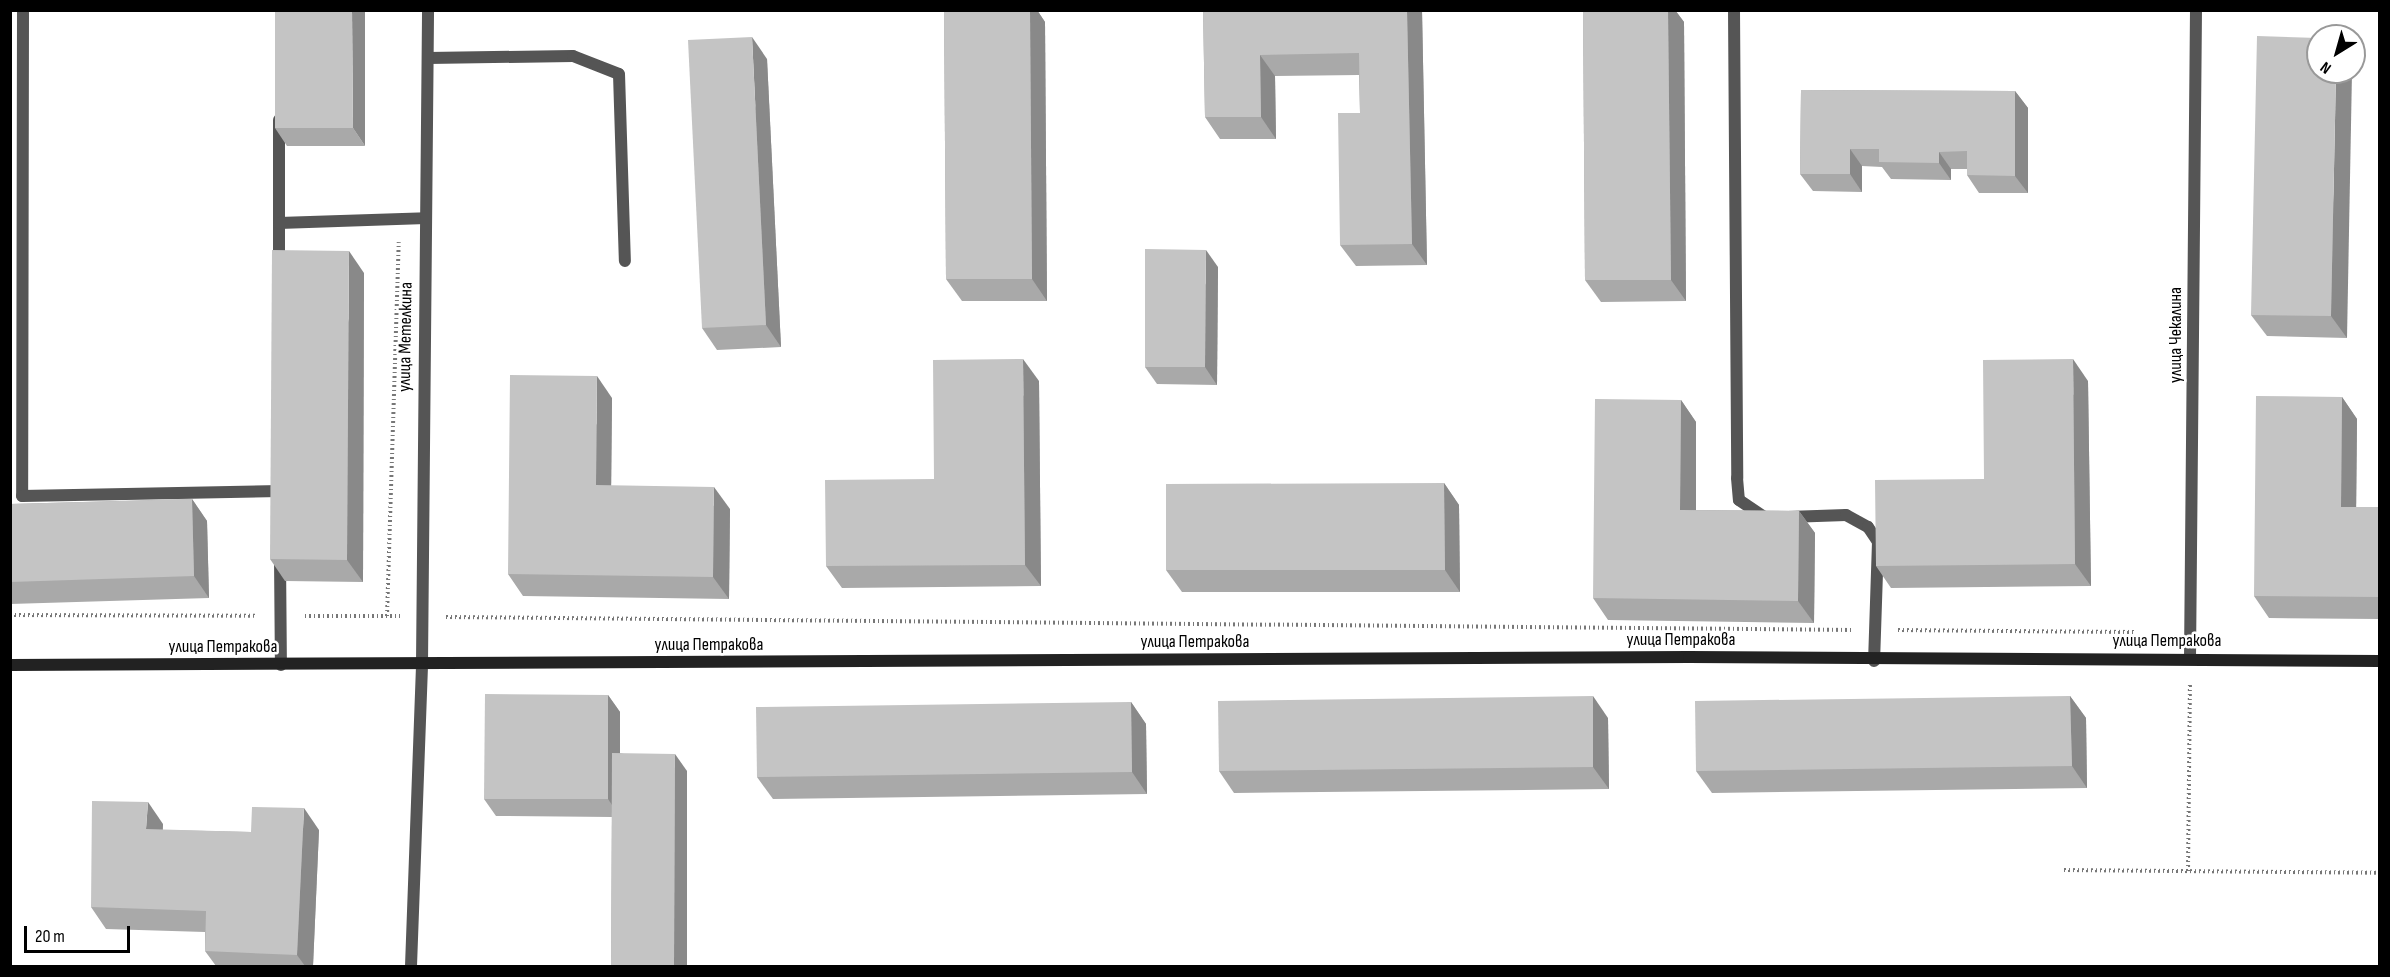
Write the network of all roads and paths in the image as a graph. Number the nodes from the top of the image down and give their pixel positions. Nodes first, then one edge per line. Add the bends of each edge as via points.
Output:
1 (23, 10) edge
2 (428, 10) edge
3 (1734, 10) edge
4 (2196, 10) edge
5 (428, 58) junction
6 (279, 105) edge
7 (399, 218) junction
8 (426, 218) junction
9 (279, 224) junction
10 (625, 261) dead end
11 (280, 282) edge
12 (280, 491) edge
13 (280, 548) edge
14 (10, 615) edge
15 (280, 616) junction
16 (387, 616) junction
17 (419, 616) junction
18 (1874, 630) junction
19 (2143, 633) dead end
20 (2190, 659) junction
21 (1874, 661) junction
22 (2379, 661) edge
23 (422, 663) junction
24 (10, 665) edge
25 (280, 665) junction
26 (2064, 870) dead end
27 (2188, 871) junction
28 (2379, 873) edge
29 (411, 966) edge

1 - 12 street via 22,496
2 - 5 street, улица Метелкина
3 - 18 street via 1739,500 1761,517 1846,515 1868,527 1878,542
4 - 20 street, улица Чекалина
5 - 8 street, улица Метелкина
5 - 10 street via 573,56 618,74
6 - 9 street
7 - 8 street
7 - 9 street
7 - 16 path
8 - 17 street, улица Метелкина
9 - 11 street
13 - 15 street
14 - 15 path
15 - 16 path
15 - 25 street
16 - 17 path
17 - 18 path
17 - 23 street, улица Метелкина
18 - 19 path
18 - 21 street
20 - 21 street, улица Петракова
20 - 22 street, улица Петракова
20 - 27 path
21 - 23 street, улица Петракова via 1689,657
23 - 25 street, улица Петракова
23 - 29 street, улица Метелкина
24 - 25 street, улица Петракова
26 - 27 path
27 - 28 path

